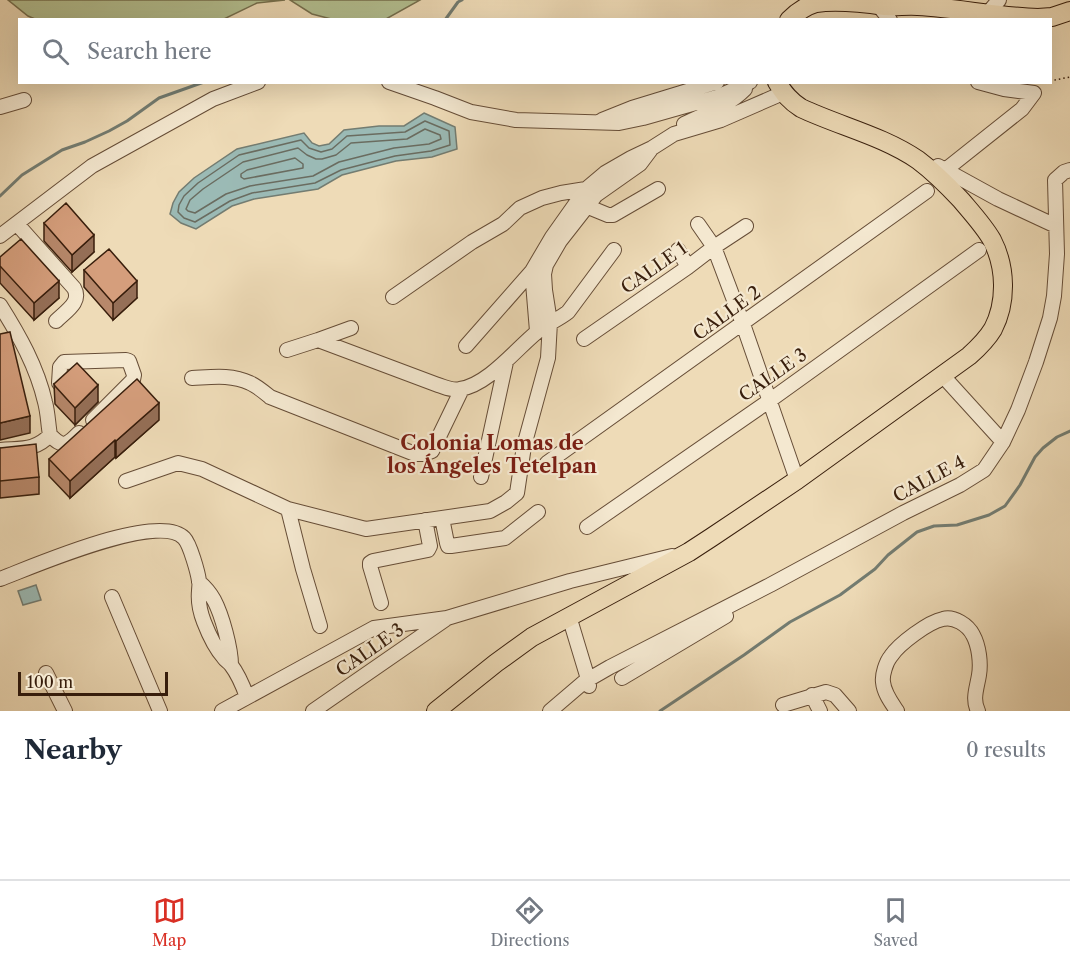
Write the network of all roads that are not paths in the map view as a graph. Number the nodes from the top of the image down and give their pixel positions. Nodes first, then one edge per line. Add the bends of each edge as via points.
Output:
1 (878, 5) junction
2 (994, 7) edge
3 (1070, 10) edge
4 (791, 18) edge
5 (888, 18) edge
6 (253, 84) edge
7 (395, 84) edge
8 (710, 84) edge
9 (746, 84) edge
10 (749, 84) edge
11 (985, 84) edge
12 (780, 88) edge
13 (24, 100) dead end
14 (0, 107) edge
15 (596, 123) junction
16 (674, 134) junction
17 (917, 160) junction
18 (1070, 170) edge
19 (944, 171) junction
20 (658, 189) dead end
21 (927, 190) dead end
22 (591, 192) junction
23 (586, 206) junction
24 (17, 224) junction
25 (698, 224) dead end
26 (746, 226) dead end
27 (1056, 226) junction
28 (0, 236) edge
29 (714, 247) junction
30 (614, 250) dead end
31 (678, 250) dead end
32 (979, 250) dead end
33 (688, 267) junction
34 (532, 271) junction
35 (393, 297) dead end
36 (0, 305) edge
37 (56, 321) dead end
38 (550, 322) junction
39 (743, 324) junction
40 (537, 331) junction
41 (584, 339) dead end
42 (318, 340) junction
43 (466, 346) dead end
44 (548, 346) junction
45 (287, 350) dead end
46 (344, 350) junction
47 (506, 362) junction
48 (943, 376) junction
49 (192, 378) dead end
50 (59, 383) edge
51 (462, 389) junction
52 (769, 400) junction
53 (50, 435) junction
54 (1003, 442) junction
55 (0, 450) edge
56 (547, 463) dead end
57 (481, 477) dead end
58 (797, 480) junction
59 (126, 481) dead end
60 (288, 509) junction
61 (538, 512) dead end
62 (442, 518) junction
63 (425, 520) junction
64 (587, 527) dead end
65 (689, 552) junction
66 (0, 579) edge
67 (199, 582) junction
68 (770, 585) junction
69 (112, 597) dead end
70 (381, 603) dead end
71 (569, 616) junction
72 (447, 618) junction
73 (222, 620) junction
74 (205, 626) junction
75 (320, 626) dead end
76 (231, 665) junction
77 (46, 674) dead end
78 (622, 678) dead end
79 (588, 680) junction
80 (812, 695) junction
81 (247, 698) junction
82 (783, 705) dead end
83 (64, 711) edge
84 (160, 711) edge
85 (222, 711) edge
86 (313, 711) edge
87 (436, 711) edge
88 (550, 711) edge
89 (564, 711) edge
90 (820, 711) edge
91 (849, 711) edge
92 (897, 711) edge
93 (978, 711) edge

1 - 2 main road
1 - 4 main road via 816,3
1 - 5 street
2 - 3 main road via 1038,18
6 - 24 street via 213,99 92,166
7 - 15 street via 471,112 516,120
8 - 15 street
9 - 15 street via 717,97 643,118
10 - 16 street via 735,99 681,126
11 - 19 street via 1034,93 1022,109
12 - 16 street via 721,120
12 - 17 main road via 801,108
13 - 14 street
16 - 22 street via 652,148 640,164
17 - 19 street via 933,163
17 - 48 main road via 943,180 981,224 995,247 1004,284 993,328 980,346
18 - 27 street, CALLE 4 via 1055,180
19 - 27 street
20 - 23 street via 614,215
21 - 39 street, CALLE 2
22 - 23 street
22 - 34 street via 552,237
22 - 35 street via 561,193 520,208 504,224
23 - 38 street via 546,266
24 - 28 street
24 - 37 street via 78,294 77,301
25 - 29 street
26 - 29 street, CALLE 1
27 - 54 street, CALLE 4 via 1050,318
29 - 33 street, CALLE 1
29 - 39 street
30 - 38 street via 568,312
31 - 33 street
32 - 52 street, CALLE 3
33 - 41 street, CALLE 1
34 - 40 street
34 - 43 street
36 - 53 street via 14,339 28,353 39,379
38 - 40 street
38 - 44 street
39 - 52 street
39 - 56 street, CALLE 2
40 - 44 street
40 - 47 street
42 - 45 street
42 - 46 street
42 - 46 street via 351,327
44 - 62 street via 517,493 490,511
46 - 51 street via 453,390
47 - 51 street via 476,384
47 - 57 street
48 - 54 street
48 - 58 main road
49 - 51 street via 218,376 252,383 270,397 415,454 432,451
50 - 53 street via 64,362 126,360 134,375 69,443 58,443
52 - 58 street
52 - 64 street, CALLE 3
53 - 55 street via 35,447
54 - 68 street, CALLE 4 via 984,470 960,485
58 - 65 main road
59 - 60 street via 178,463 202,469
60 - 63 street via 366,529
60 - 75 street
61 - 62 street via 505,538 451,546
62 - 63 street
63 - 70 street via 428,550 370,563
65 - 71 main road
65 - 72 street via 570,581
66 - 67 street via 78,550 142,532 183,537
67 - 73 street via 214,600
67 - 74 street
68 - 78 street via 762,595
68 - 79 street, CALLE 4
69 - 84 street
71 - 79 street
71 - 87 main road via 532,637
72 - 81 street via 374,628
72 - 86 street, CALLE 3
73 - 74 street
73 - 76 street
74 - 76 street
76 - 81 street
77 - 83 street
79 - 88 street, CALLE 4
79 - 89 street, CALLE 4 via 589,688
80 - 82 street
80 - 90 street
80 - 91 street via 835,695
81 - 85 street
92 - 93 street via 882,681 884,670 891,656 908,639 942,619 963,623 973,634 980,670 974,696

